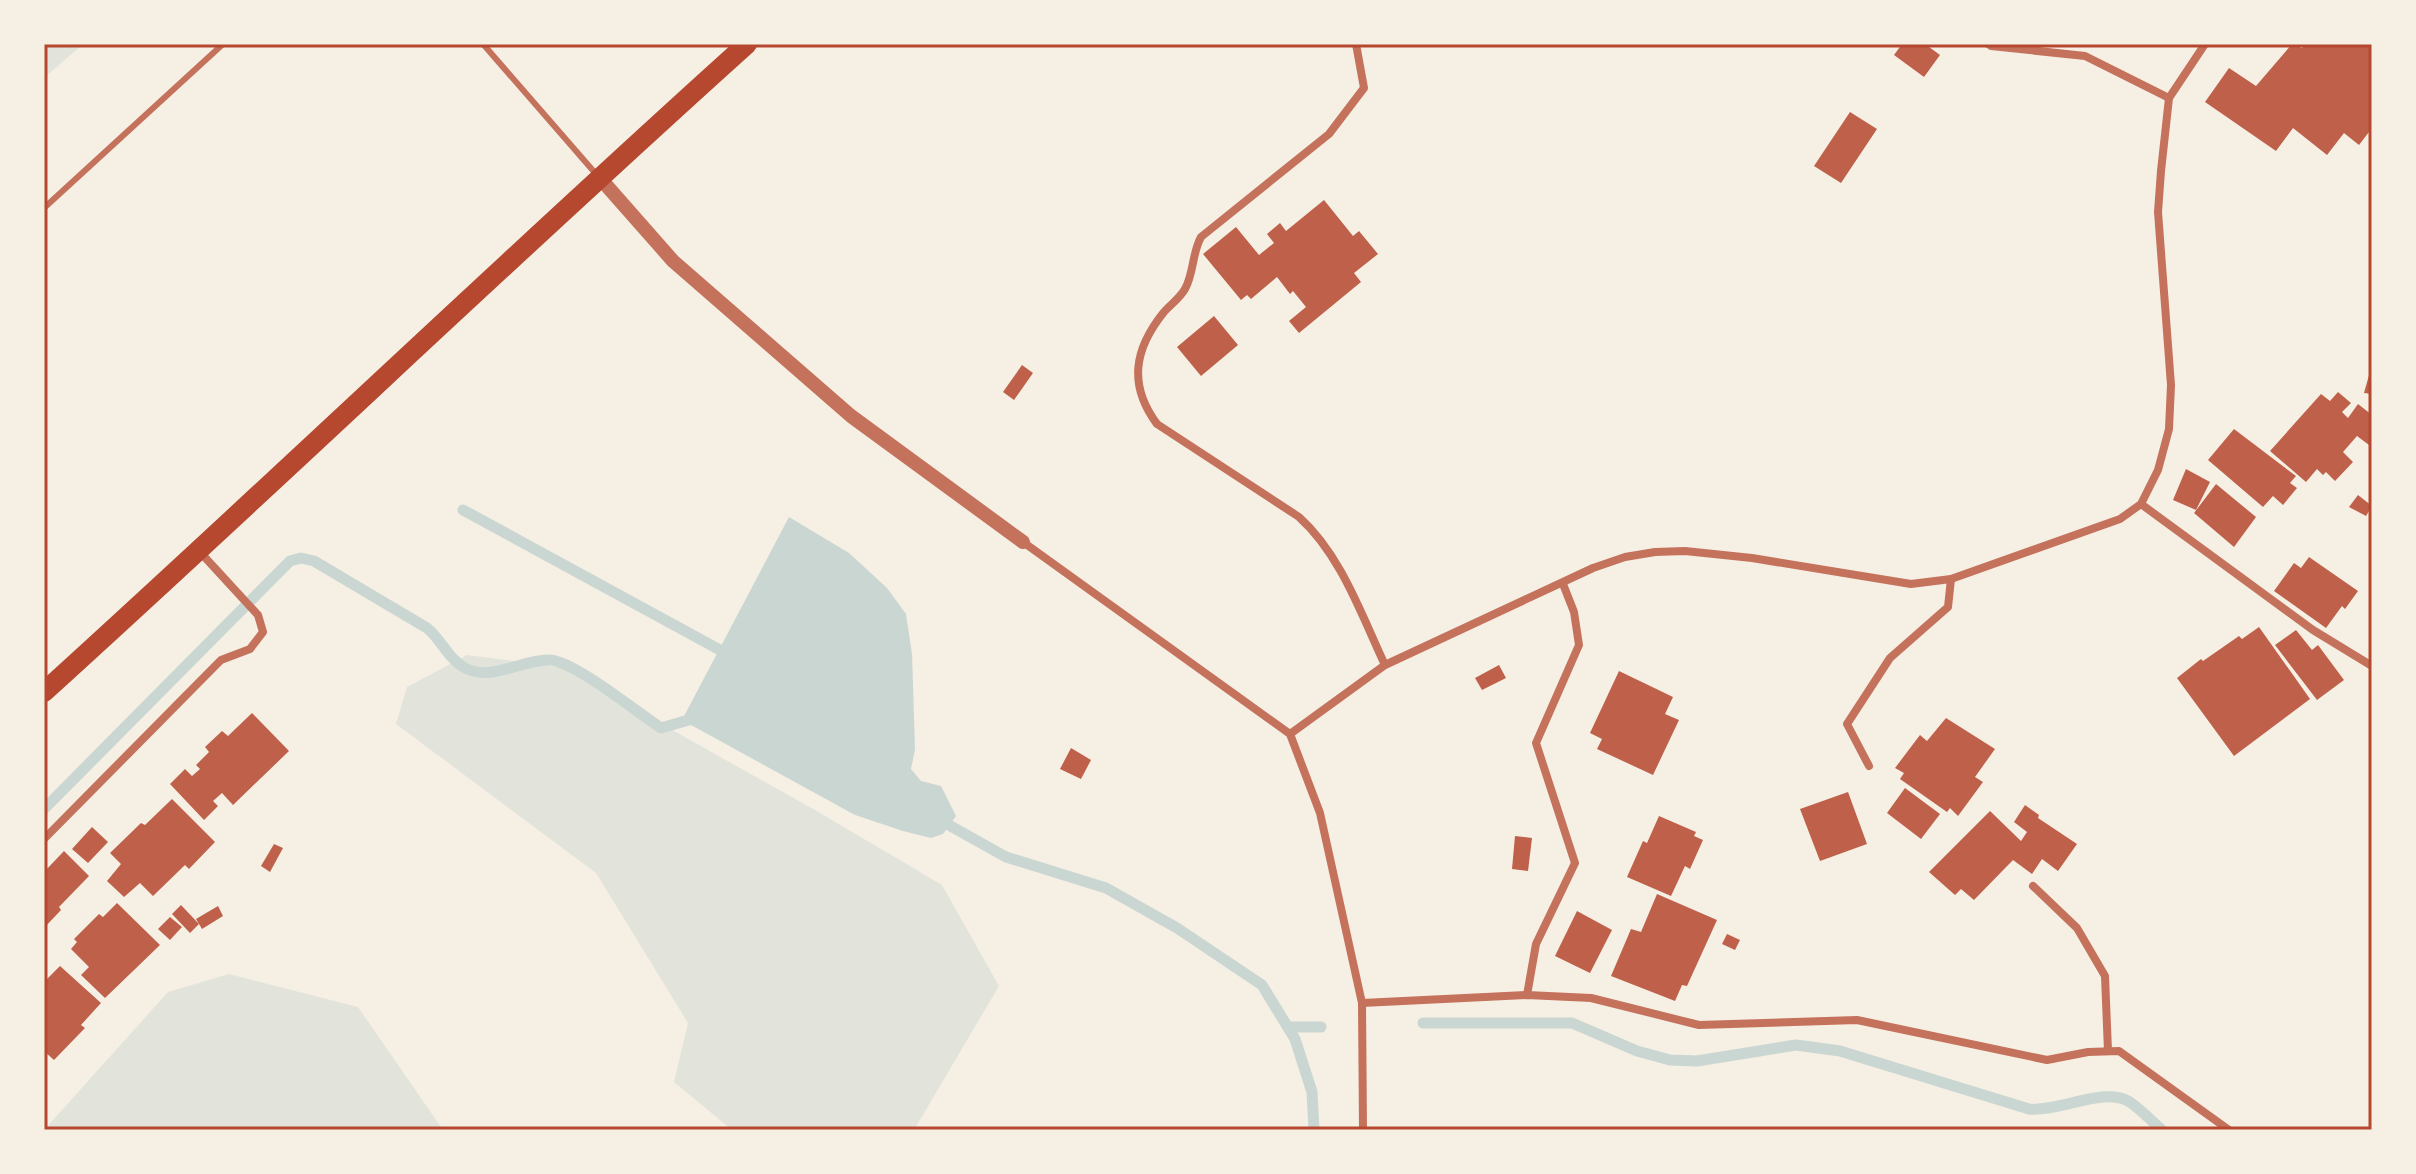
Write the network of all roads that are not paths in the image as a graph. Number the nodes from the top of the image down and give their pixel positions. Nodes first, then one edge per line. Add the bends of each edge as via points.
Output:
1 (223, 44) edge
2 (483, 44) edge
3 (747, 44) edge
4 (1356, 44) edge
5 (1988, 44) edge
6 (2205, 44) edge
7 (2169, 98) junction
8 (599, 177) junction
9 (44, 208) edge
10 (2141, 504) junction
11 (1023, 542) joint
12 (199, 551) junction
13 (1951, 579) junction
14 (1563, 584) junction
15 (1385, 665) junction
16 (2372, 666) edge
17 (44, 692) edge
18 (1290, 734) junction
19 (1869, 766) dead end
20 (44, 839) edge
21 (2033, 886) dead end
22 (1527, 995) junction
23 (1362, 1003) junction
24 (2108, 1051) junction
25 (1363, 1130) edge
26 (2229, 1130) edge

1 - 9 lane
2 - 8 lane
3 - 8 main road
4 - 15 street via 1364,88 1329,134 1201,237 1185,290 1145,342 1136,372 1145,408 1157,424 1316,532
5 - 7 street via 2085,56
6 - 7 street
7 - 10 street via 2158,212 2171,385 2169,429 2158,470
8 - 11 street via 673,261 827,396
8 - 12 main road
10 - 13 street via 2120,519
10 - 16 street via 2313,630
11 - 18 street
12 - 17 main road
12 - 20 street via 258,615 263,632 250,649 221,660
13 - 14 street via 1911,584 1685,551 1625,557
13 - 19 street via 1948,607 1890,658 1847,724
14 - 15 street
14 - 22 street via 1579,645 1536,743 1575,863 1536,944
15 - 18 street
18 - 23 street via 1320,813
21 - 24 street via 2077,928 2105,976
22 - 23 street
22 - 24 street via 1591,998 1699,1025 1857,1020 2047,1060
23 - 25 street
24 - 26 street via 2119,1051

